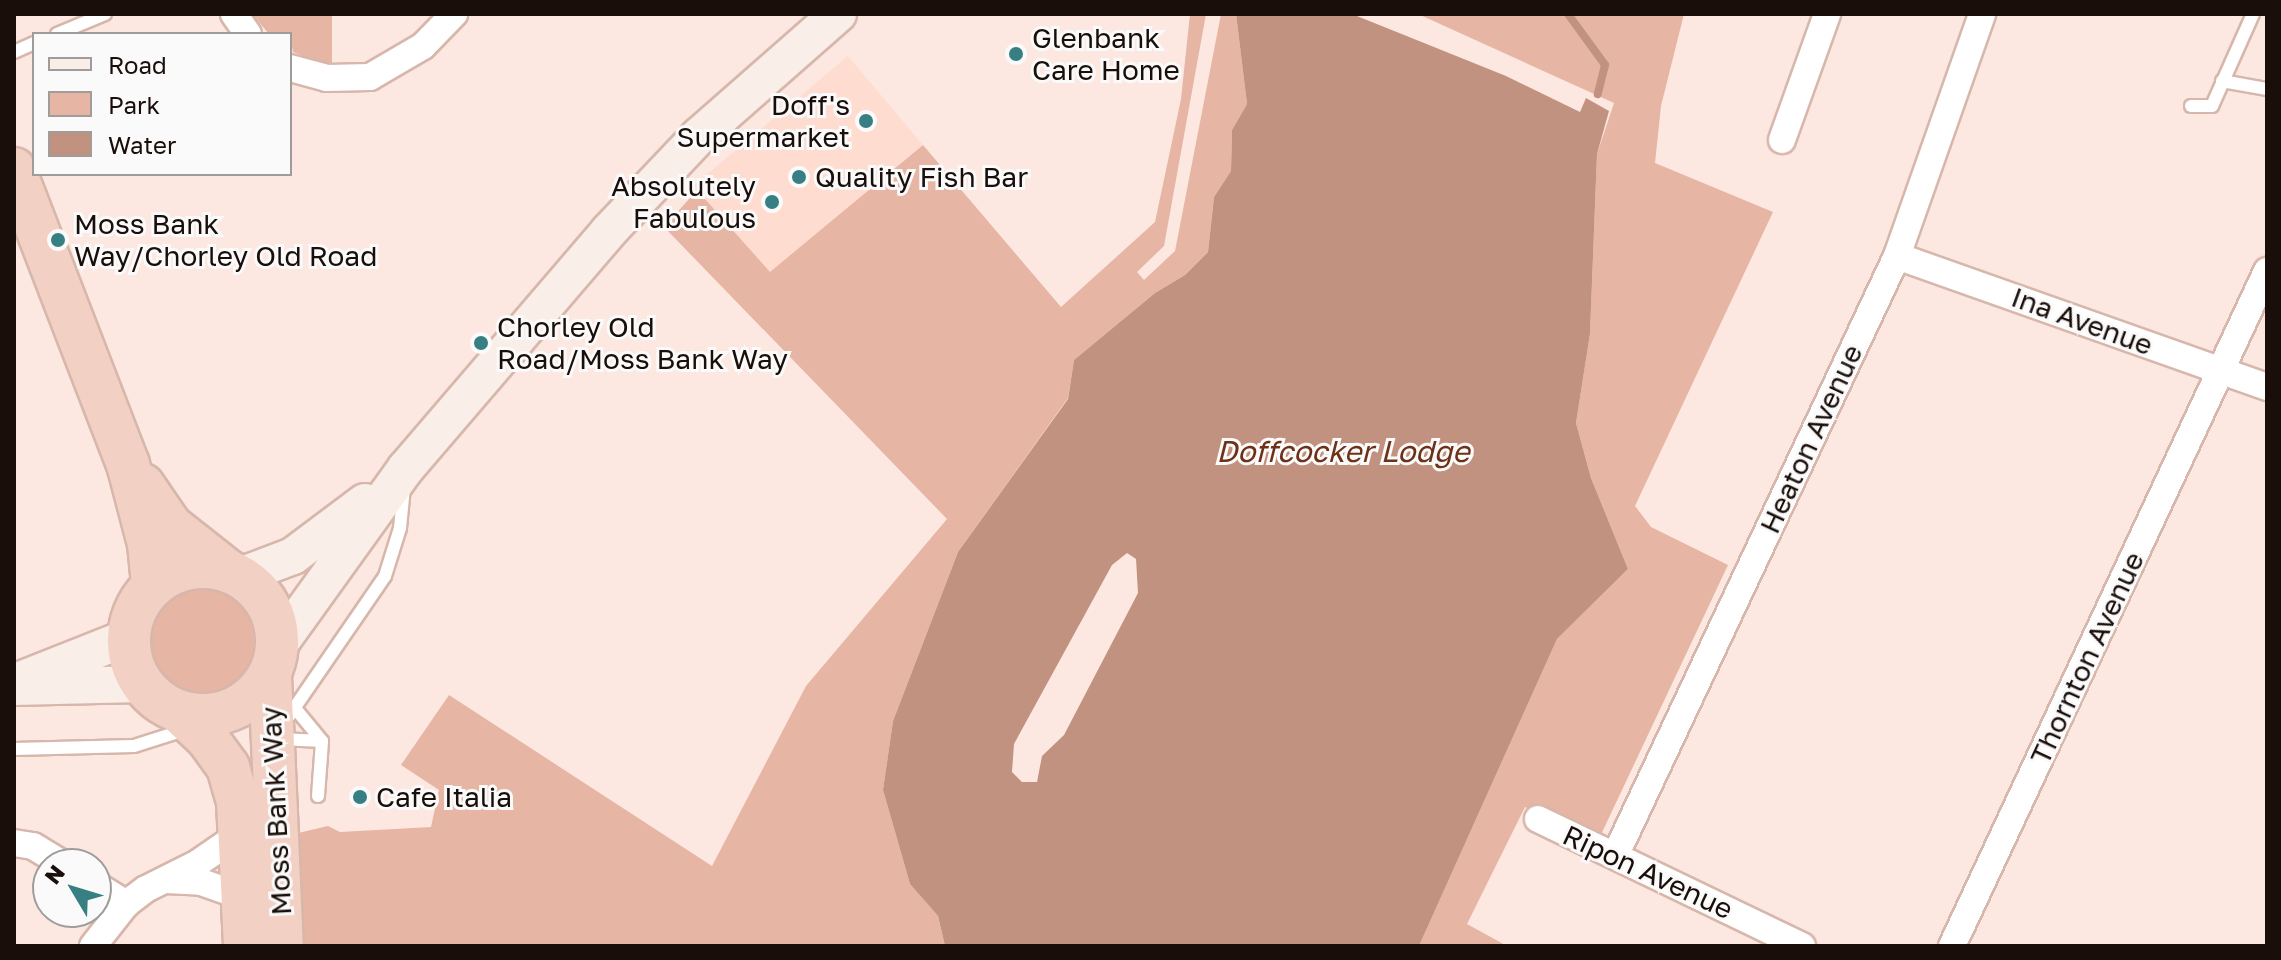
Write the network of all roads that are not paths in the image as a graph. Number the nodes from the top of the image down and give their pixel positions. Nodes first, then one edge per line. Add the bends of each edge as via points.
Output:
1 (105, 14) edge
2 (234, 14) edge
3 (454, 14) edge
4 (838, 14) edge
5 (1827, 14) edge
6 (1982, 14) edge
7 (2253, 14) edge
8 (62, 32) edge
9 (247, 32) edge
10 (292, 69) edge
11 (2222, 81) junction
12 (2267, 89) edge
13 (2191, 106) dead end
14 (1782, 140) dead end
15 (14, 169) edge
16 (1897, 256) junction
17 (2267, 271) edge
18 (2221, 371) junction
19 (2267, 387) edge
20 (128, 464) junction
21 (406, 468) junction
22 (234, 573) junction
23 (153, 585) junction
24 (129, 637) junction
25 (142, 684) junction
26 (14, 685) edge
27 (279, 692) junction
28 (187, 719) junction
29 (322, 741) junction
30 (14, 749) edge
31 (318, 796) dead end
32 (1538, 819) dead end
33 (240, 834) junction
34 (14, 843) edge
35 (36, 848) edge
36 (1616, 854) junction
37 (166, 880) junction
38 (262, 887) junction
39 (112, 895) edge
40 (126, 904) junction
41 (93, 946) edge
42 (245, 946) edge
43 (282, 946) edge
44 (1802, 946) edge
45 (1952, 946) edge

1 - 8 lane
2 - 9 street
3 - 10 street via 423,46 370,77 327,78
4 - 21 main road via 699,136
5 - 14 street via 1784,103
6 - 16 street, Heaton Avenue
7 - 11 lane
11 - 12 lane
11 - 13 lane via 2212,106
15 - 20 highway
16 - 18 street, Ina Avenue
16 - 36 street, Heaton Avenue
17 - 18 street, Thornton Avenue
18 - 19 street, Ina Avenue
18 - 45 street, Thornton Avenue
20 - 22 highway via 171,526
20 - 23 highway via 149,544
21 - 22 main road via 293,556
21 - 27 main road
21 - 27 lane via 400,528 385,576
22 - 23 highway via 188,567
22 - 27 highway via 269,605
23 - 24 highway via 132,618
24 - 25 highway via 131,662
24 - 26 main road
25 - 26 main road
25 - 28 highway
27 - 28 highway via 222,713
27 - 29 lane
27 - 29 lane
27 - 38 highway, Moss Bank Way
28 - 30 lane via 134,746
28 - 33 highway, Moss Bank Way via 228,767
29 - 31 lane
32 - 36 street, Ripon Avenue
33 - 37 street
33 - 38 highway, Moss Bank Way
34 - 35 street
36 - 44 street, Ripon Avenue
37 - 38 street
37 - 40 street
38 - 42 highway, Moss Bank Way
38 - 43 highway, Moss Bank Way
39 - 40 street
40 - 41 street

